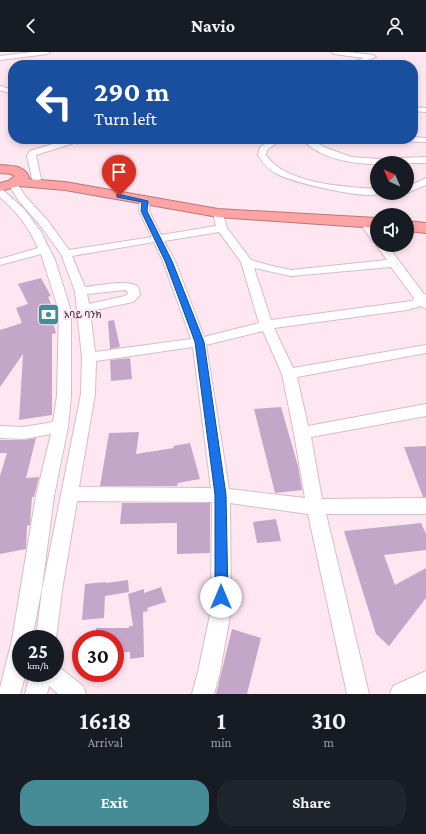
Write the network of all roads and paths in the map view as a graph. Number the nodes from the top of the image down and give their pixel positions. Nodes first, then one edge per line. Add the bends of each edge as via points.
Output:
1 (47, 52) edge
2 (334, 52) edge
3 (0, 58) edge
4 (363, 60) edge
5 (61, 144) edge
6 (270, 144) edge
7 (314, 144) edge
8 (426, 160) edge
9 (2, 168) edge
10 (426, 181) edge
11 (13, 183) edge
12 (45, 183) junction
13 (414, 187) edge
14 (370, 191) edge
15 (0, 192) edge
16 (22, 199) junction
17 (145, 201) junction
18 (220, 220) junction
19 (370, 223) edge
20 (414, 227) edge
21 (426, 228) edge
22 (158, 239) junction
23 (45, 250) junction
24 (386, 252) edge
25 (66, 254) junction
26 (0, 262) edge
27 (247, 262) junction
28 (394, 263) junction
29 (81, 291) junction
30 (424, 300) edge
31 (84, 309) junction
32 (266, 325) junction
33 (199, 342) junction
34 (426, 349) edge
35 (89, 357) junction
36 (289, 374) junction
37 (426, 410) edge
38 (60, 427) junction
39 (0, 432) edge
40 (302, 433) junction
41 (69, 494) junction
42 (221, 495) junction
43 (426, 506) edge
44 (315, 507) junction
45 (24, 630) edge
46 (47, 630) edge
47 (13, 682) edge
48 (39, 682) edge
49 (61, 682) edge
50 (426, 682) edge
51 (9, 694) edge
52 (36, 694) edge
53 (75, 694) edge
54 (203, 694) edge
55 (358, 694) edge
56 (401, 694) edge

1 - 3 street
2 - 4 street via 373,57
5 - 12 street via 33,153 31,156
6 - 14 street via 263,149 262,155 268,164 278,171 320,185
7 - 8 street via 330,155 353,161
9 - 11 highway via 21,174
10 - 13 street
11 - 12 highway
11 - 16 street
12 - 16 highway via 38,191
12 - 17 highway
15 - 23 street via 21,211
16 - 25 street via 44,223
17 - 18 highway
17 - 22 street via 144,211
18 - 19 highway
18 - 22 street
18 - 27 street
20 - 21 highway
22 - 25 street
22 - 33 street via 169,261
23 - 26 street
23 - 38 street via 65,311 64,396
24 - 28 street
25 - 29 street
27 - 28 street via 291,273
27 - 32 street
28 - 30 street
29 - 31 street
29 - 31 street via 127,286 134,292 129,299
30 - 32 street via 407,306
31 - 35 street
32 - 33 street
32 - 36 street
33 - 35 street
33 - 42 street
34 - 36 street
35 - 41 street via 88,394
36 - 40 street
37 - 40 street
38 - 39 street via 24,433
38 - 45 street via 45,496
40 - 44 street
41 - 42 street
41 - 46 street
42 - 44 street
42 - 54 street via 221,610
43 - 44 street
44 - 55 street
47 - 51 street
48 - 52 street
49 - 53 street
50 - 56 street

